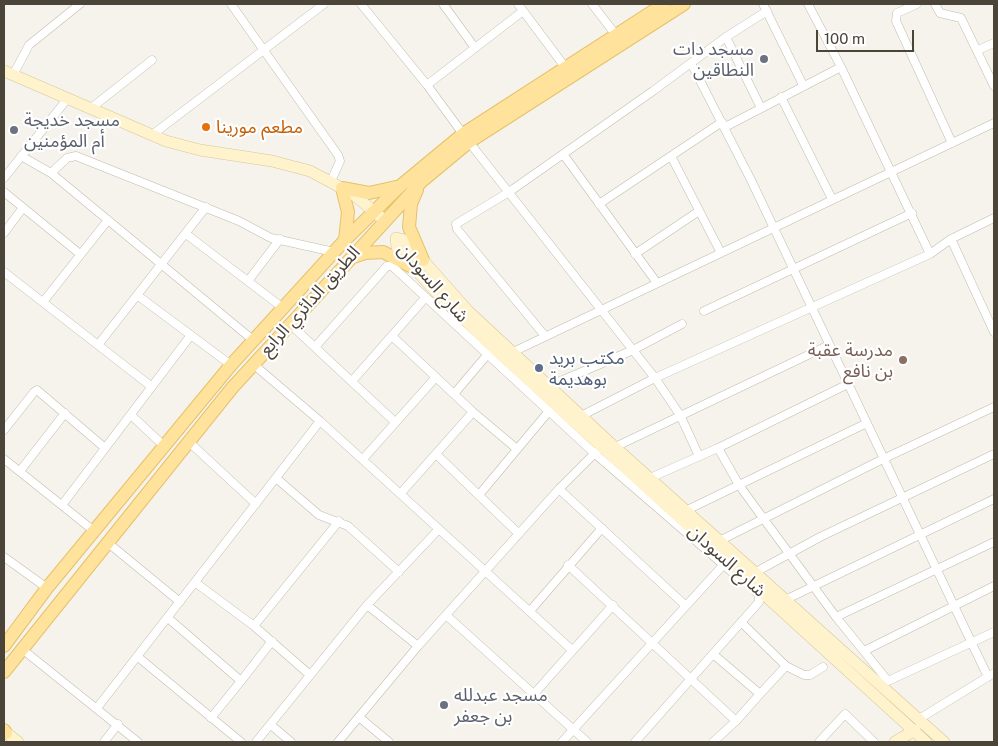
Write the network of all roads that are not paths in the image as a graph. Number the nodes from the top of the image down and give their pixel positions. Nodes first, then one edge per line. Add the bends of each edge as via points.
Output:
1 (80, 4) edge
2 (231, 4) edge
3 (324, 4) edge
4 (361, 4) edge
5 (443, 4) edge
6 (518, 4) edge
7 (592, 4) edge
8 (664, 4) edge
9 (684, 4) edge
10 (808, 4) edge
11 (917, 4) edge
12 (935, 4) edge
13 (765, 8) edge
14 (523, 11) junction
15 (616, 35) junction
16 (726, 37) junction
17 (994, 43) edge
18 (264, 48) junction
19 (475, 48) junction
20 (978, 50) junction
21 (152, 60) dead end
22 (691, 63) junction
23 (566, 67) junction
24 (841, 67) junction
25 (8, 73) edge
26 (427, 85) junction
27 (803, 85) junction
28 (994, 86) edge
29 (781, 97) junction
30 (68, 98) junction
31 (761, 108) junction
32 (90, 109) junction
33 (994, 123) edge
34 (724, 125) junction
35 (152, 135) junction
36 (466, 138) junction
37 (952, 143) junction
38 (563, 154) junction
39 (21, 156) junction
40 (670, 156) junction
41 (892, 172) junction
42 (51, 173) junction
43 (4, 178) edge
44 (331, 182) junction
45 (418, 184) junction
46 (399, 187) junction
47 (342, 188) junction
48 (4, 192) edge
49 (509, 192) junction
50 (832, 199) junction
51 (599, 204) junction
52 (206, 207) junction
53 (22, 209) junction
54 (699, 211) junction
55 (912, 213) junction
56 (380, 215) junction
57 (994, 218) edge
58 (108, 220) junction
59 (773, 228) junction
60 (4, 234) edge
61 (186, 234) junction
62 (280, 239) junction
63 (950, 239) junction
64 (344, 241) junction
65 (334, 252) junction
66 (720, 253) junction
67 (80, 254) junction
68 (636, 254) junction
69 (930, 254) junction
70 (350, 258) junction
71 (162, 264) junction
72 (419, 264) junction
73 (792, 270) junction
74 (4, 272) edge
75 (248, 280) junction
76 (657, 283) junction
77 (137, 295) junction
78 (425, 298) junction
79 (43, 302) junction
80 (283, 308) junction
81 (810, 308) junction
82 (602, 310) junction
83 (704, 311) dead end
84 (991, 315) edge
85 (290, 324) junction
86 (682, 324) dead end
87 (994, 332) edge
88 (191, 335) junction
89 (392, 336) junction
90 (545, 336) junction
91 (253, 340) junction
92 (829, 344) junction
93 (98, 345) junction
94 (314, 347) junction
95 (633, 350) junction
96 (513, 352) junction
97 (487, 355) junction
98 (253, 364) junction
99 (231, 365) junction
100 (436, 377) junction
101 (655, 378) junction
102 (353, 380) junction
103 (848, 384) junction
104 (549, 386) junction
105 (152, 387) junction
106 (454, 394) junction
107 (994, 407) edge
108 (549, 411) junction
109 (473, 412) junction
110 (65, 413) junction
111 (131, 415) junction
112 (680, 415) junction
113 (581, 416) junction
114 (320, 421) junction
115 (396, 422) junction
116 (867, 423) junction
117 (4, 430) edge
118 (188, 441) junction
119 (164, 446) junction
120 (604, 447) junction
121 (105, 448) junction
122 (718, 448) junction
123 (517, 449) junction
124 (436, 454) junction
125 (994, 454) edge
126 (700, 456) junction
127 (4, 459) edge
128 (363, 459) junction
129 (883, 459) junction
130 (20, 471) junction
131 (276, 478) junction
132 (650, 478) junction
133 (135, 481) junction
134 (739, 485) junction
135 (559, 489) junction
136 (148, 491) junction
137 (401, 493) junction
138 (479, 495) junction
139 (902, 497) junction
140 (994, 499) edge
141 (256, 504) junction
142 (62, 505) junction
143 (685, 510) junction
144 (763, 518) junction
145 (339, 521) junction
146 (602, 528) junction
147 (439, 529) junction
148 (94, 531) junction
149 (519, 534) junction
150 (920, 535) junction
151 (719, 541) junction
152 (107, 542) junction
153 (994, 542) edge
154 (789, 552) junction
155 (4, 557) edge
156 (725, 563) junction
157 (568, 565) junction
158 (486, 570) junction
159 (936, 570) junction
160 (399, 572) junction
161 (754, 573) junction
162 (196, 583) junction
163 (814, 586) junction
164 (994, 586) edge
165 (48, 588) junction
166 (785, 600) junction
167 (180, 602) junction
168 (367, 605) junction
169 (613, 605) junction
170 (686, 606) junction
171 (954, 607) junction
172 (530, 611) junction
173 (446, 615) junction
174 (836, 617) junction
175 (168, 618) junction
176 (741, 622) junction
177 (254, 626) junction
178 (994, 632) edge
179 (272, 642) junction
180 (653, 642) junction
181 (972, 643) junction
182 (4, 646) edge
183 (418, 646) junction
184 (22, 649) junction
185 (572, 650) junction
186 (864, 650) junction
187 (834, 651) junction
188 (713, 654) junction
189 (138, 657) junction
190 (786, 666) junction
191 (823, 667) dead end
192 (4, 672) edge
193 (310, 675) junction
194 (991, 675) edge
195 (691, 680) junction
196 (241, 681) junction
197 (534, 694) junction
198 (760, 694) junction
199 (97, 708) junction
200 (359, 717) junction
201 (211, 718) junction
202 (736, 722) junction
203 (118, 724) junction
204 (270, 725) junction
205 (917, 725) junction
206 (574, 729) junction
207 (6, 734) edge
208 (18, 742) edge
209 (104, 742) edge
210 (138, 742) edge
211 (241, 742) edge
212 (256, 742) edge
213 (291, 742) edge
214 (338, 742) edge
215 (389, 742) edge
216 (562, 742) edge
217 (587, 742) edge
218 (635, 742) edge
219 (713, 742) edge
220 (820, 742) edge
221 (874, 742) edge
222 (895, 742) edge
223 (926, 742) edge
224 (944, 742) edge

1 - 25 street via 29,45
2 - 18 street
3 - 18 street
4 - 26 street
5 - 19 street
6 - 14 street
7 - 15 street
8 - 15 main road, الطريق الدائري الرابع
9 - 36 main road, الطريق الدائري الرابع
10 - 24 street
11 - 37 street via 897,14 896,21
12 - 20 street via 940,13 961,18
13 - 16 street
13 - 27 street
14 - 19 street
14 - 23 street
15 - 23 main road, الطريق الدائري الرابع
16 - 22 street
16 - 31 street
17 - 20 street
18 - 35 street
18 - 44 street via 338,155 340,161
19 - 26 street
20 - 28 street
21 - 32 street
22 - 34 street
22 - 38 street
23 - 36 main road, الطريق الدائري الرابع
24 - 27 street
24 - 41 street
25 - 30 main road
26 - 36 street
27 - 29 street
29 - 31 street
29 - 50 street
30 - 32 main road
30 - 39 street
31 - 34 street
32 - 35 main road
33 - 37 street
34 - 40 street
34 - 59 street
35 - 44 main road via 187,147 299,167
36 - 45 main road, الطريق الدائري الرابع
36 - 46 main road, الطريق الدائري الرابع
36 - 49 street
37 - 41 street
38 - 49 street
38 - 51 street
39 - 42 street
39 - 43 street
40 - 51 street
40 - 54 street
41 - 50 street
41 - 55 street
42 - 52 street via 67,158 76,156
42 - 58 street
44 - 47 main road
45 - 56 main road, الطريق الدائري الرابع
45 - 72 main road via 411,204 409,227
46 - 47 main road via 369,193
46 - 56 main road, الطريق الدائري الرابع
47 - 56 main road
47 - 64 main road via 348,212
48 - 53 street
49 - 82 street
49 - 90 street via 456,226
50 - 59 street
51 - 68 street
52 - 61 street
52 - 62 street via 264,235
53 - 60 street
53 - 67 street
54 - 66 street
54 - 68 street
55 - 69 street
55 - 73 street
56 - 64 main road, الطريق الدائري الرابع
56 - 70 main road, الطريق الدائري الرابع
57 - 63 street
58 - 67 street
58 - 71 street
59 - 66 street
59 - 73 street
61 - 71 street
61 - 75 street
62 - 65 street
62 - 75 street
63 - 69 street
63 - 84 street
64 - 65 main road, الطريق الدائري الرابع
65 - 80 main road, الطريق الدائري الرابع
66 - 76 street
67 - 79 street
68 - 76 street
69 - 81 street
70 - 72 main road via 383,252
70 - 85 main road, الطريق الدائري الرابع
71 - 77 street
71 - 91 street
72 - 96 main road, شارع السودان
72 - 120 main road, شارع السودان via 462,318
73 - 81 street
73 - 83 street
74 - 79 street
75 - 80 street
76 - 82 street
77 - 88 street
77 - 93 street
78 - 89 street
78 - 94 street via 392,266 387,266
78 - 97 street
79 - 93 street
80 - 91 main road, الطريق الدائري الرابع
81 - 92 street
81 - 101 street
82 - 90 street
82 - 95 street
84 - 87 street
85 - 94 street
85 - 98 main road, الطريق الدائري الرابع
86 - 95 street
88 - 99 street
88 - 105 street
89 - 100 street
89 - 102 street
90 - 96 street
91 - 99 main road, الطريق الدائري الرابع
92 - 103 street
92 - 112 street
93 - 105 street
94 - 102 street
95 - 101 street
95 - 104 street
96 - 104 main road, شارع السودان
97 - 106 street
97 - 108 street
98 - 114 street
98 - 118 main road, الطريق الدائري الرابع
99 - 119 main road, الطريق الدائري الرابع
100 - 106 street
100 - 115 street
101 - 112 street
101 - 113 street
102 - 115 street
103 - 116 street
103 - 122 street
104 - 113 main road, شارع السودان
105 - 111 street
106 - 109 street
107 - 129 street
108 - 120 street
108 - 123 street
109 - 123 street
109 - 124 street
110 - 117 street via 36,390
110 - 121 street
110 - 130 street
111 - 119 street
111 - 121 street
112 - 120 street
112 - 126 street
113 - 120 main road, شارع السودان
114 - 128 street
114 - 131 street
115 - 128 street
116 - 129 street
116 - 134 street
118 - 136 main road, الطريق الدائري الرابع
118 - 141 street
119 - 133 main road, الطريق الدائري الرابع
120 - 132 main road, شارع السودان
120 - 135 street
120 - 156 main road, شارع السودان
121 - 142 street
122 - 126 street
122 - 134 street
123 - 138 street
124 - 137 street
124 - 138 street
125 - 139 street
126 - 132 street
127 - 130 street
128 - 137 street
129 - 139 street
129 - 144 street
130 - 142 street
131 - 141 street
131 - 145 street via 319,515
132 - 143 main road, شارع السودان
133 - 136 main road
133 - 148 main road, الطريق الدائري الرابع
134 - 143 street
134 - 144 street
135 - 146 street
135 - 149 street
136 - 152 main road, الطريق الدائري الرابع
137 - 147 street
138 - 149 street
139 - 150 street
139 - 154 street
140 - 150 street
141 - 162 street
142 - 148 street
143 - 151 main road, شارع السودان
144 - 151 street
144 - 154 street
145 - 160 street
145 - 177 street
146 - 157 street
146 - 170 street
147 - 158 street
147 - 160 street
148 - 165 main road, الطريق الدائري الرابع
149 - 158 street
150 - 159 street
150 - 163 street
151 - 161 main road, شارع السودان
152 - 167 street
152 - 184 main road, الطريق الدائري الرابع
153 - 159 street
154 - 161 street
154 - 163 street
155 - 165 street
156 - 170 street
156 - 176 street via 759,595 759,602
156 - 187 main road, شارع السودان
157 - 169 street
157 - 172 street
158 - 172 street
158 - 173 street
159 - 171 street
159 - 174 street
160 - 168 street
161 - 166 main road, شارع السودان
162 - 167 street
162 - 177 street
163 - 166 street
163 - 174 street
164 - 171 street
165 - 182 main road, الطريق الدائري الرابع
166 - 187 main road, شارع السودان
167 - 175 street
168 - 183 street
168 - 193 street
169 - 180 street
169 - 185 street
170 - 180 street
171 - 181 street
171 - 186 street
172 - 185 street
173 - 183 street
173 - 197 street
174 - 186 street
175 - 189 street
175 - 196 street
176 - 188 street
176 - 190 street
177 - 179 street
178 - 181 street
179 - 193 street
179 - 196 street
180 - 195 street
180 - 206 street
181 - 186 street via 888,681
181 - 194 street
183 - 200 street
184 - 192 main road, الطريق الدائري الرابع
184 - 199 street
185 - 197 street
187 - 205 main road, شارع السودان
188 - 195 street
188 - 198 street
189 - 199 street
189 - 201 street
190 - 191 street via 804,675
190 - 198 street
193 - 204 street
194 - 205 street
195 - 202 street
195 - 218 street
196 - 201 street
197 - 206 street
198 - 202 street
199 - 203 street
200 - 214 street
200 - 215 street
201 - 211 street
202 - 219 street
203 - 209 street
203 - 210 street
204 - 212 street
204 - 213 street
205 - 222 main road
205 - 223 main road
205 - 224 main road
206 - 216 street
206 - 217 street
207 - 208 main road
220 - 221 street via 845,714

